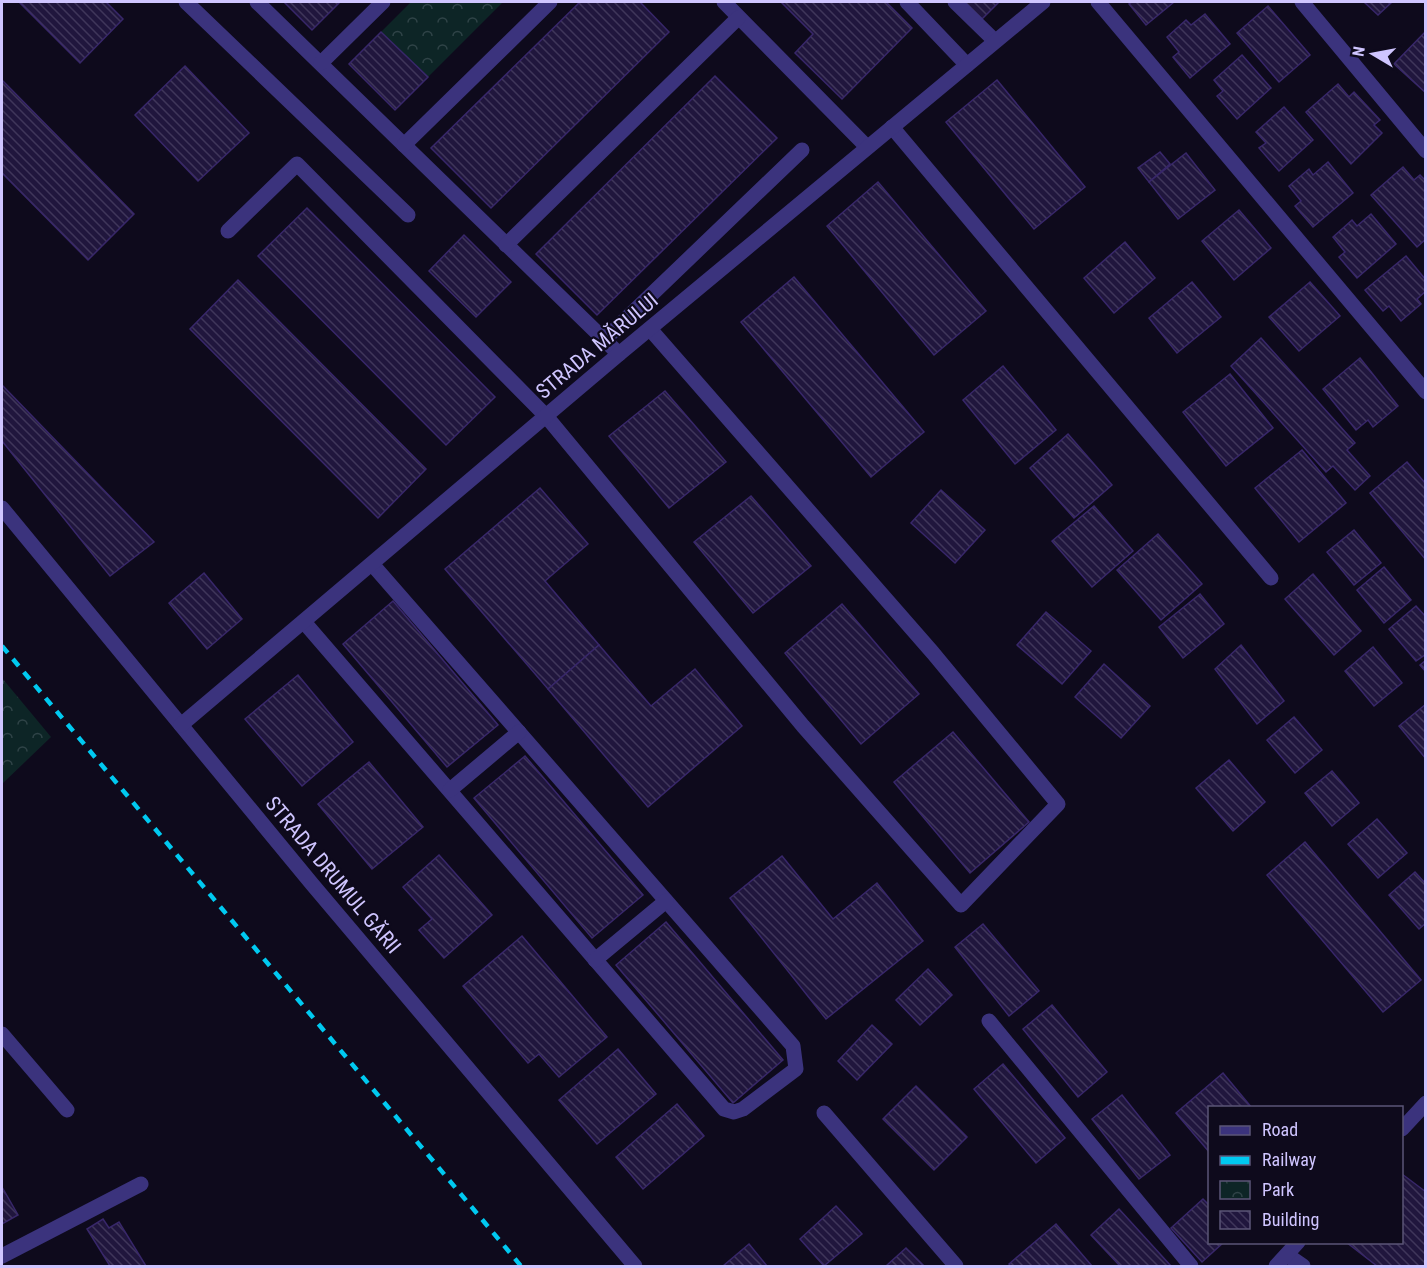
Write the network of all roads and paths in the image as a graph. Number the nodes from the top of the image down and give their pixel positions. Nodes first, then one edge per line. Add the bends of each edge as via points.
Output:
1 (186, 2) edge
2 (257, 2) edge
3 (383, 2) edge
4 (550, 2) edge
5 (724, 2) edge
6 (907, 2) edge
7 (955, 2) edge
8 (1043, 2) edge
9 (1098, 2) edge
10 (1302, 2) edge
11 (738, 18) junction
12 (995, 41) junction
13 (321, 63) junction
14 (967, 65) junction
15 (892, 127) junction
16 (404, 145) junction
17 (867, 147) junction
18 (802, 150) dead end
19 (1425, 151) edge
20 (408, 215) dead end
21 (228, 231) dead end
22 (506, 244) junction
23 (650, 329) junction
24 (604, 340) junction
25 (619, 354) junction
26 (1425, 392) edge
27 (546, 416) junction
28 (2, 508) edge
29 (372, 564) junction
30 (1271, 578) dead end
31 (304, 622) junction
32 (181, 725) junction
33 (519, 732) junction
34 (450, 790) junction
35 (666, 901) junction
36 (596, 960) junction
37 (989, 1021) dead end
38 (2, 1034) edge
39 (1425, 1103) edge
40 (67, 1110) dead end
41 (824, 1113) dead end
42 (1403, 1127) edge
43 (141, 1184) dead end
44 (1296, 1244) edge
45 (1287, 1255) junction
46 (2, 1256) edge
47 (635, 1266) edge
48 (956, 1266) edge
49 (1191, 1266) edge
50 (1276, 1266) edge
51 (1303, 1266) edge

1 - 20 street
2 - 13 street
3 - 13 street
4 - 16 street
5 - 11 street
6 - 14 street
7 - 12 street
8 - 12 street, STRADA MĂRULUI
9 - 26 street
10 - 19 street
11 - 17 street
11 - 22 street
12 - 14 street, STRADA MĂRULUI
13 - 16 street
14 - 15 street, STRADA MĂRULUI
15 - 17 street, STRADA MĂRULUI
15 - 30 street
16 - 22 street
17 - 23 street, STRADA MĂRULUI
18 - 24 street
21 - 27 street via 297,164
22 - 24 street
23 - 25 street, STRADA MĂRULUI
23 - 27 street via 933,653 1058,804 961,905 795,717
24 - 25 street
25 - 27 street, STRADA MĂRULUI
27 - 29 street, STRADA MĂRULUI
28 - 32 street, STRADA DRUMUL GĂRII
29 - 31 street, STRADA MĂRULUI
29 - 33 street
31 - 32 street, STRADA MĂRULUI
31 - 34 street
32 - 47 street, STRADA DRUMUL GĂRII
33 - 34 street
33 - 35 street
34 - 36 street
35 - 36 street
35 - 36 street via 793,1046 796,1069 743,1109 724,1109
37 - 49 street
38 - 40 street
39 - 42 street
41 - 48 street
43 - 46 street
44 - 45 street
45 - 50 street
45 - 51 street

